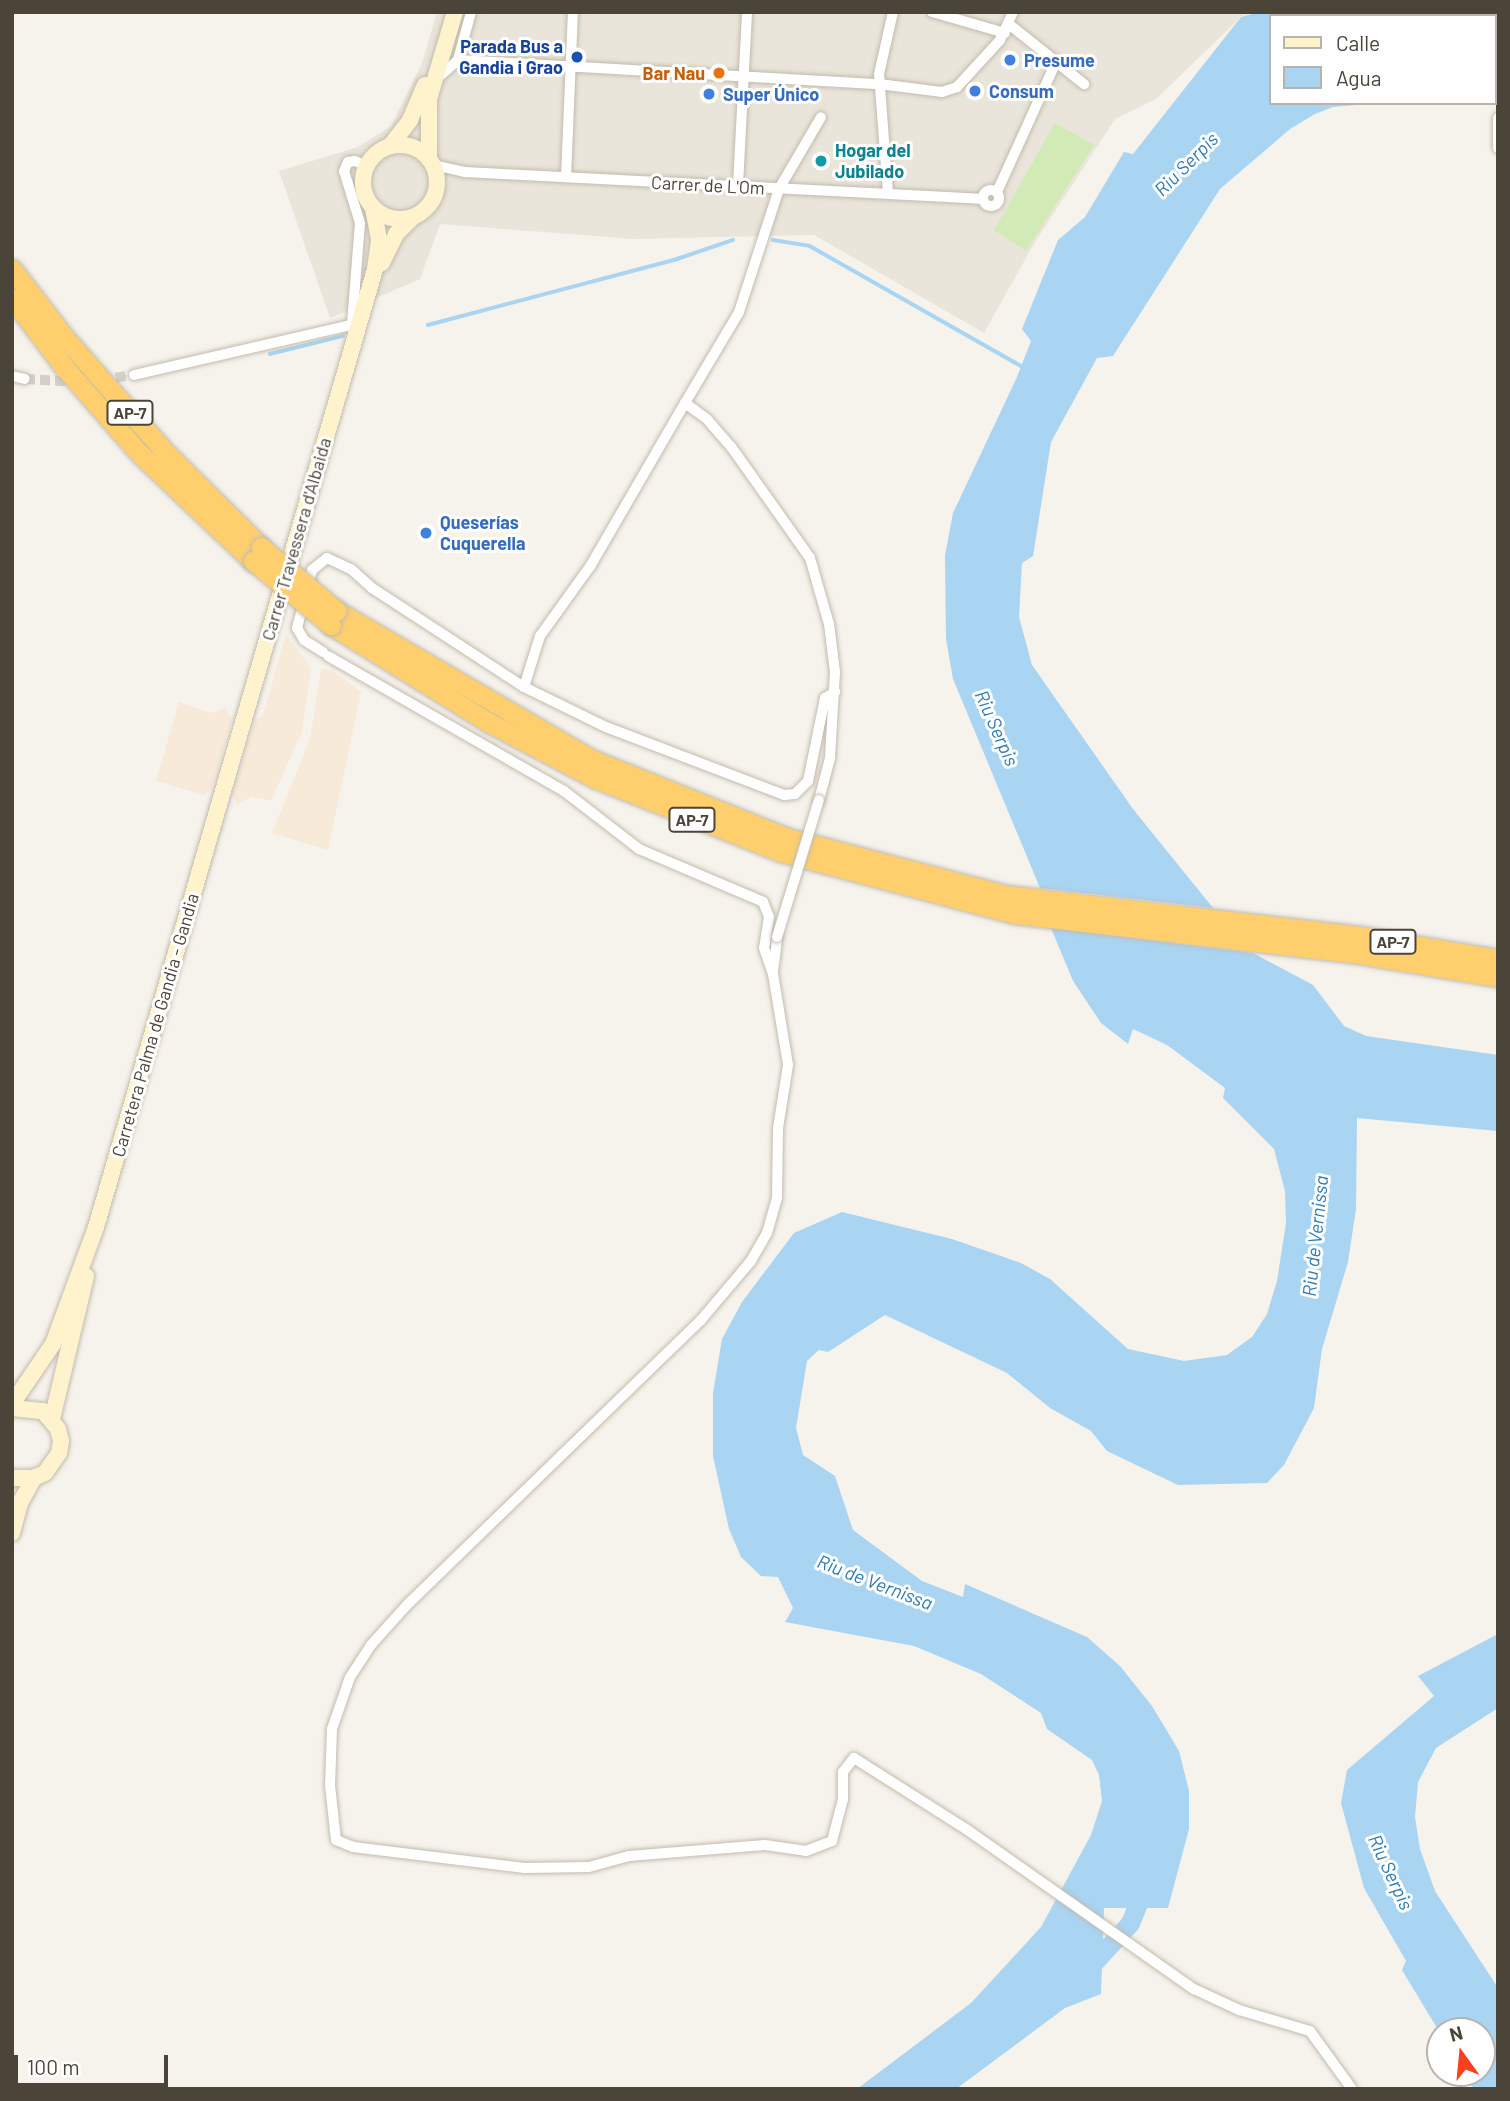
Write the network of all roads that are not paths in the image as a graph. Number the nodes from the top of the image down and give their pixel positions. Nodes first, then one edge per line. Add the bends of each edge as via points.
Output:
1 (447, 12) edge
2 (455, 12) edge
3 (471, 12) edge
4 (573, 12) edge
5 (747, 12) edge
6 (893, 12) edge
7 (932, 12) edge
8 (1012, 19) edge
9 (458, 60) junction
10 (1056, 62) junction
11 (570, 66) junction
12 (743, 76) junction
13 (434, 81) junction
14 (879, 84) junction
15 (1084, 84) dead end
16 (821, 117) dead end
17 (1498, 118) edge
18 (390, 146) junction
19 (1498, 148) edge
20 (432, 162) junction
21 (367, 166) junction
22 (566, 177) junction
23 (738, 185) junction
24 (779, 189) junction
25 (888, 193) junction
26 (373, 207) junction
27 (413, 216) junction
28 (12, 269) edge
29 (375, 269) junction
30 (12, 298) edge
31 (356, 323) junction
32 (134, 375) tunnel mouth
33 (12, 376) edge
34 (25, 379) tunnel mouth
35 (685, 403) junction
36 (257, 554) junction
37 (524, 687) junction
38 (835, 692) junction
39 (218, 808) joint
40 (1288, 937) junction
41 (1498, 959) edge
42 (773, 974) junction
43 (1498, 977) edge
44 (92, 1242) junction
45 (12, 1406) edge
46 (52, 1419) junction
47 (12, 1478) edge
48 (34, 1478) junction
49 (12, 1533) edge
50 (1352, 2089) edge

1 - 18 main road via 422,95
2 - 13 main road
3 - 9 street
4 - 11 street
5 - 12 street
6 - 14 street
7 - 8 street
8 - 10 street
8 - 14 street via 957,87 942,92
9 - 11 street
9 - 13 street
10 - 15 street
10 - 25 street, Carrer de L'Om via 997,192 985,193 983,199
11 - 12 street
11 - 22 street
12 - 14 street
12 - 23 street
13 - 20 main road via 427,118
14 - 25 street
16 - 24 street
17 - 19 street
18 - 20 main road via 411,146
18 - 21 main road
20 - 22 street, Carrer de L'Om via 465,172
20 - 27 main road via 435,195
21 - 26 main road via 364,188
21 - 31 street via 355,160 348,162 344,171 360,223
22 - 23 street, Carrer de L'Om
23 - 24 street, Carrer de L'Om
24 - 25 street, Carrer de L'Om
24 - 35 street via 739,312
26 - 27 main road via 392,218
26 - 29 main road, Carrer Travessera d'Albaida via 379,239
27 - 29 main road, Carrer Travessera d'Albaida
28 - 36 highway, AP-7 via 65,338
29 - 31 main road, Carrer Travessera d'Albaida
30 - 36 highway, AP-7 via 64,367 139,453
31 - 32 street
31 - 39 main road, Carrer Travessera d'Albaida
33 - 34 street
35 - 37 street via 591,565 540,636
35 - 38 street via 715,427 807,551 829,625
36 - 40 highway, AP-7, bridge via 334,618 541,751 671,812 880,881 1015,914 1090,915
37 - 38 street via 619,732 784,795 795,794 808,781 825,698
37 - 42 street via 372,588 351,569 327,558 312,570 297,628 304,640 564,791 639,849 758,897 768,911 764,948
38 - 42 street, bridge via 830,758 777,937
39 - 44 main road, Carretera Palma de Gandia - Gandia
40 - 41 highway, AP-7
40 - 43 highway, AP-7
42 - 50 street via 788,1065 778,1128 777,1198 767,1233 750,1262 701,1320 371,1645 344,1690 332,1729 336,1840 353,1847 525,1868 589,1867 629,1856 765,1845 806,1851 832,1841 843,1798 843,1772 854,1758 1216,2000 1310,2031
44 - 45 main road, Carretera Palma de Gandia - Gandia via 53,1344
44 - 46 main road, Carretera Palma de Gandia - Gandia
45 - 46 main road via 32,1406
46 - 48 main road via 61,1441 59,1453 45,1473
47 - 48 main road
48 - 49 main road via 20,1503

